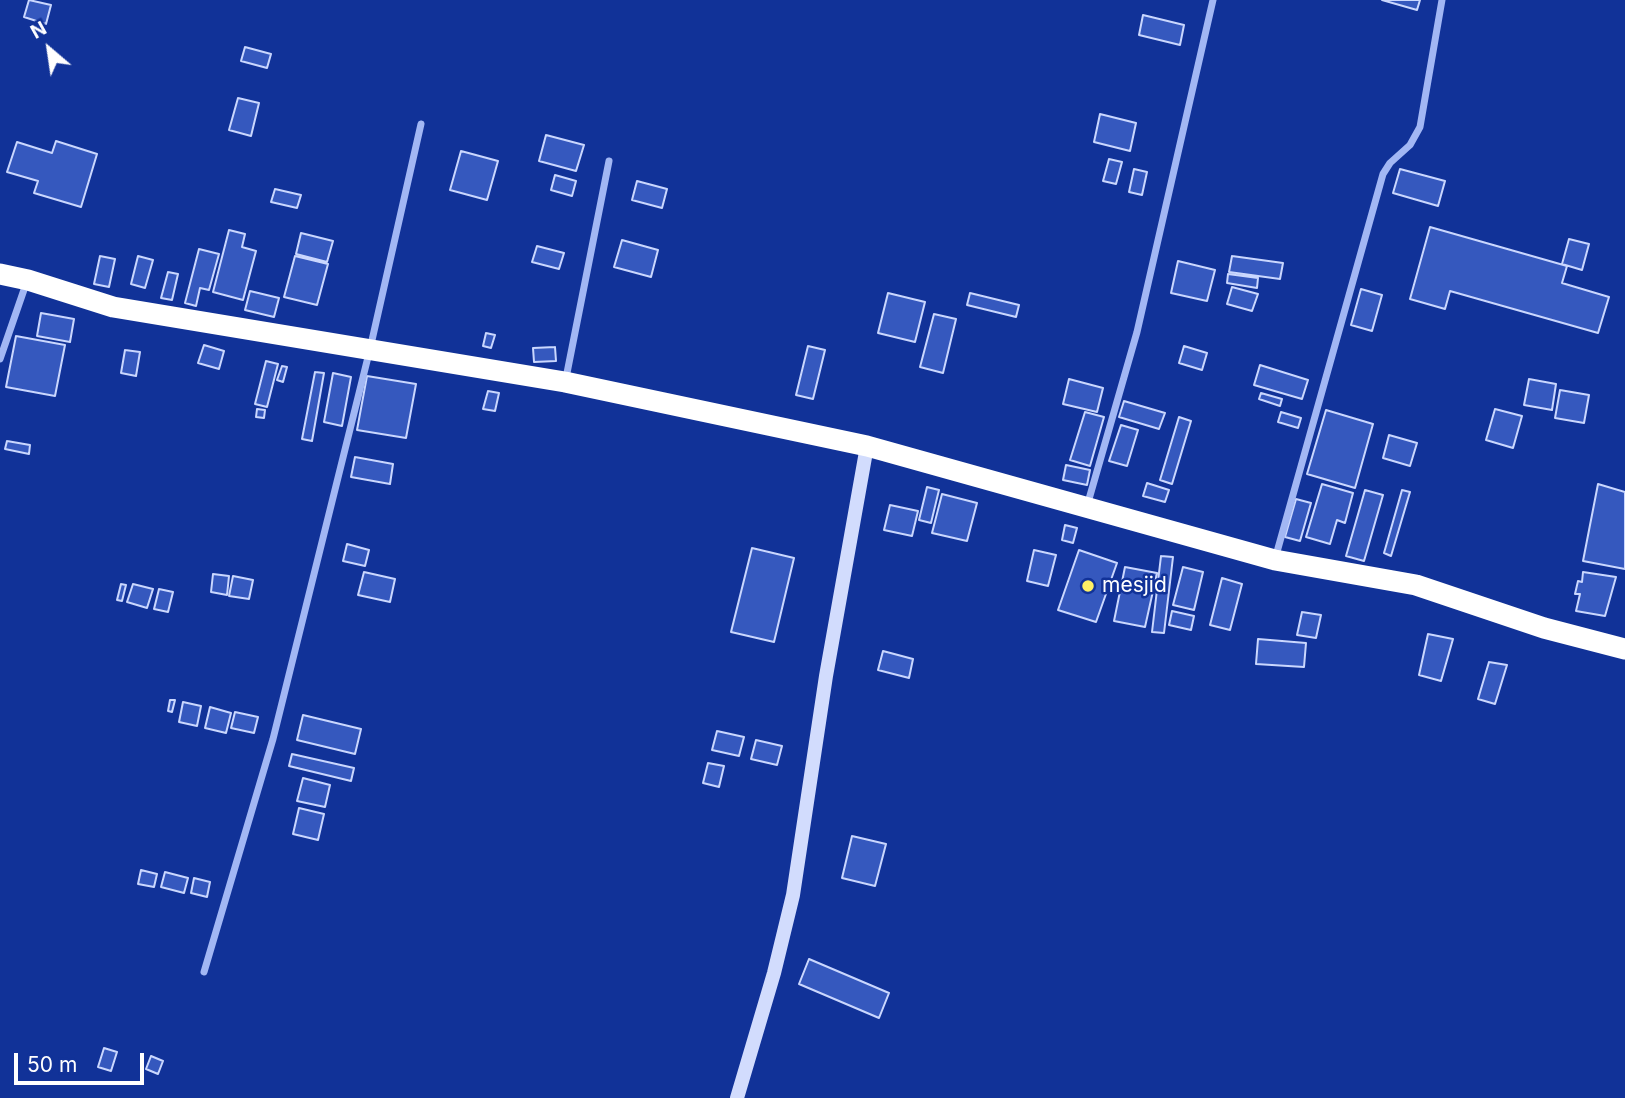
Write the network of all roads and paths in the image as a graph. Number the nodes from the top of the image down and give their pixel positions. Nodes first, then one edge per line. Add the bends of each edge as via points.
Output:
1 (1213, 0) edge
2 (1442, 0) edge
3 (422, 124) dead end
4 (608, 161) dead end
5 (0, 274) edge
6 (28, 280) junction
7 (370, 349) junction
8 (0, 359) edge
9 (565, 382) junction
10 (867, 446) junction
11 (1087, 506) junction
12 (1275, 559) junction
13 (1625, 649) edge
14 (204, 972) dead end
15 (737, 1098) edge

1 - 11 street via 1137,332
2 - 12 street via 1420,127 1385,168
3 - 7 street
4 - 9 street
5 - 6 highway
6 - 7 highway via 113,307
6 - 8 street
7 - 9 highway
7 - 14 street via 273,739
9 - 10 highway
10 - 11 highway
10 - 15 street via 793,895
11 - 12 highway
12 - 13 highway via 1416,585 1544,628

